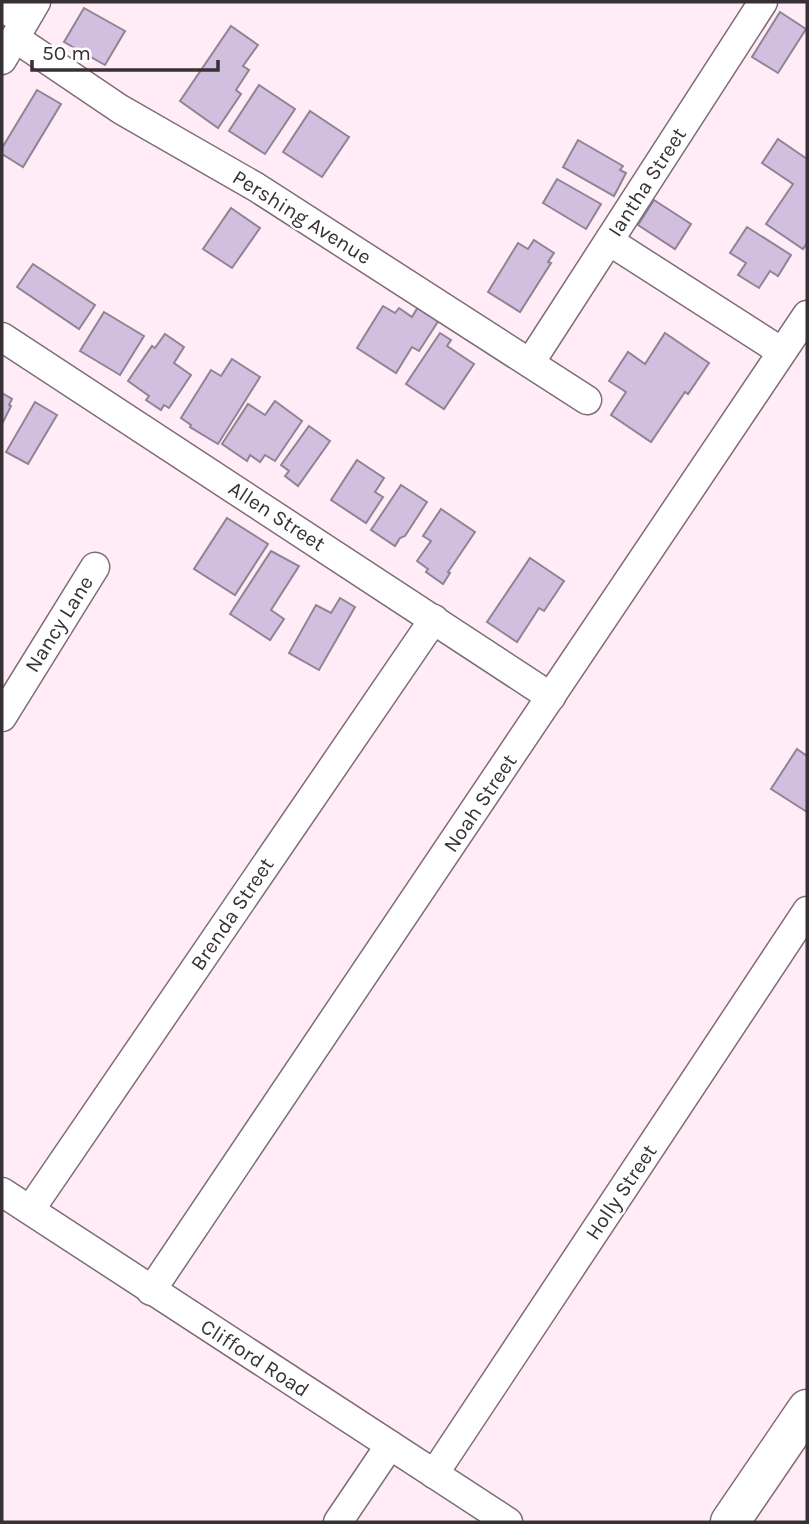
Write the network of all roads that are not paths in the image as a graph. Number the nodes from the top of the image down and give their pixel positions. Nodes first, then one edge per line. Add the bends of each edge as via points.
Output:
1 (763, 2) edge
2 (16, 26) edge
3 (608, 242) junction
4 (807, 315) edge
5 (2, 337) edge
6 (782, 352) junction
7 (530, 363) junction
8 (587, 400) dead end
9 (95, 567) dead end
10 (434, 619) junction
11 (551, 697) junction
12 (2, 717) edge
13 (807, 911) edge
14 (2, 1192) edge
15 (30, 1210) junction
16 (151, 1291) junction
17 (807, 1409) edge
18 (390, 1445) junction
19 (434, 1474) junction
20 (338, 1522) edge
21 (509, 1522) edge
22 (730, 1522) edge

1 - 3 street, Iantha Street
2 - 7 street, Pershing Avenue via 120,109 256,187
3 - 6 street
3 - 7 street, Iantha Street
4 - 6 street, Noah Street
5 - 10 street, Allen Street
6 - 11 street, Noah Street
7 - 8 street, Pershing Avenue
9 - 12 street, Nancy Lane
10 - 11 street, Allen Street
10 - 15 street, Brenda Street
11 - 16 street, Noah Street
13 - 19 street, Holly Street
14 - 15 street, Clifford Road
15 - 16 street, Clifford Road
16 - 18 street, Clifford Road
17 - 22 main road
18 - 19 street, Clifford Road
18 - 20 street
19 - 21 street, Clifford Road

